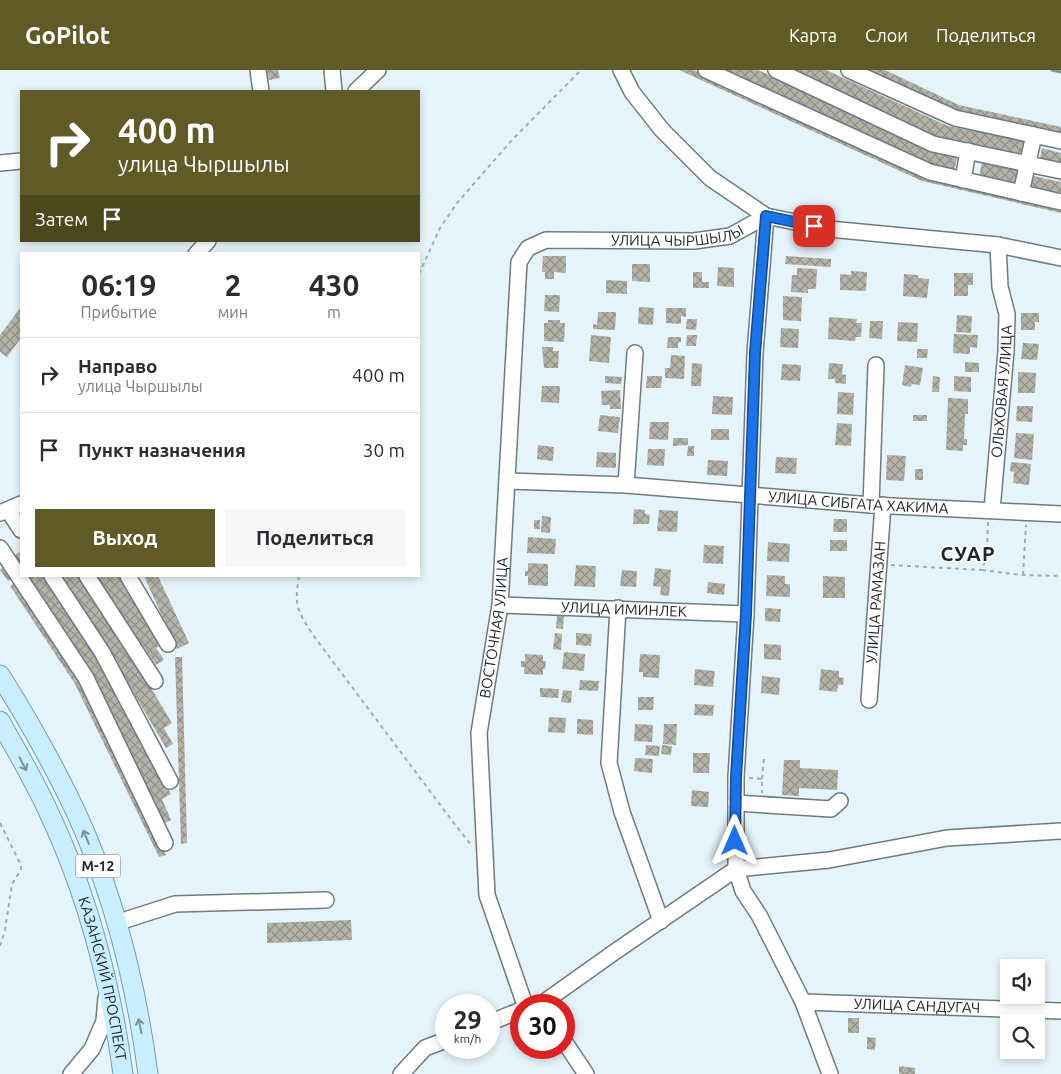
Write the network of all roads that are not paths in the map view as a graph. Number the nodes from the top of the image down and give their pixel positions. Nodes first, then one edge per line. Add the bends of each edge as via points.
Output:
1 (258, 70) edge
2 (332, 70) edge
3 (378, 70) edge
4 (621, 70) edge
5 (706, 70) edge
6 (776, 70) edge
7 (849, 70) edge
8 (261, 90) edge
9 (334, 90) edge
10 (357, 90) edge
11 (1034, 135) junction
12 (1061, 141) edge
13 (968, 151) junction
14 (20, 161) edge
15 (0, 163) edge
16 (1027, 163) junction
17 (1061, 171) edge
18 (963, 180) junction
19 (1021, 193) junction
20 (1061, 202) edge
21 (766, 216) junction
22 (207, 242) edge
23 (998, 245) junction
24 (528, 248) joint
25 (198, 252) edge
26 (1061, 258) edge
27 (634, 353) dead end
28 (876, 365) dead end
29 (507, 481) junction
30 (626, 485) junction
31 (749, 495) junction
32 (877, 505) junction
33 (10, 509) edge
34 (988, 510) junction
35 (1061, 514) edge
36 (20, 528) edge
37 (0, 548) edge
38 (53, 577) edge
39 (88, 577) edge
40 (129, 577) edge
41 (500, 605) junction
42 (618, 608) junction
43 (746, 614) junction
44 (168, 644) dead end
45 (0, 675) edge
46 (155, 680) dead end
47 (869, 700) dead end
48 (0, 721) edge
49 (170, 781) dead end
50 (840, 801) dead end
51 (736, 803) junction
52 (1061, 831) edge
53 (165, 843) dead end
54 (736, 870) junction
55 (326, 900) dead end
56 (661, 921) junction
57 (116, 923) junction
58 (108, 986) junction
59 (521, 994) edge
60 (555, 994) edge
61 (803, 1002) junction
62 (1061, 1012) edge
63 (435, 1044) edge
64 (575, 1058) edge
65 (71, 1074) edge
66 (123, 1074) edge
67 (148, 1074) edge
68 (401, 1074) edge
69 (586, 1074) edge
70 (830, 1074) edge

1 - 8 street
2 - 9 street
3 - 10 street
4 - 21 street via 632,92 662,130 710,178
5 - 18 street via 930,172
6 - 13 street via 933,144
7 - 11 street via 955,118
11 - 12 street
11 - 16 street
13 - 16 street
13 - 18 street
14 - 15 street
16 - 17 street
16 - 19 street
18 - 19 street
19 - 20 street
21 - 23 street via 829,229
21 - 24 street, УЛИЦА ЧЫРШЫЛЫ via 730,236 694,241 546,240
21 - 31 street via 755,353
22 - 25 street
23 - 26 street
23 - 34 street, ОЛЬХОВАЯ УЛИЦА via 1000,287 1007,314 1006,352
24 - 29 street, ВОСТОЧНАЯ УЛИЦА via 519,262
27 - 30 street
28 - 32 street, УЛИЦА РАМАЗАН
29 - 30 street, УЛИЦА СИБГАТА ХАКИМА
29 - 41 street, ВОСТОЧНАЯ УЛИЦА
30 - 31 street, УЛИЦА СИБГАТА ХАКИМА
31 - 32 street, УЛИЦА СИБГАТА ХАКИМА
31 - 43 street
32 - 34 street, УЛИЦА СИБГАТА ХАКИМА
32 - 47 street, УЛИЦА РАМАЗАН via 878,564
33 - 36 street
34 - 35 street, УЛИЦА СИБГАТА ХАКИМА
37 - 53 street via 86,678
38 - 49 street via 102,652
39 - 46 street
40 - 44 street
41 - 42 street, УЛИЦА ИМИНЛЕК
41 - 59 street, ВОСТОЧНАЯ УЛИЦА via 479,733 485,859 487,895
42 - 43 street, УЛИЦА ИМИНЛЕК
42 - 56 street via 609,763 622,812
43 - 51 street
57 -> 45 main road, КАЗАНСКИЙ ПРОСПЕКТ / М-12 via 99,869 74,809
48 -> 58 main road, КАЗАНСКИЙ ПРОСПЕКТ / М-12 via 50,815 71,866
50 - 51 street via 831,809
51 - 54 street
52 - 54 street via 947,838 829,860
54 - 56 street
54 - 61 street via 743,891 759,915
55 - 57 street via 174,904
56 - 60 street
67 -> 57 main road, КАЗАНСКИЙ ПРОСПЕКТ / М-12 via 132,982
58 - 65 street via 104,1021 92,1049
58 - 66 main road, КАЗАНСКИЙ ПРОСПЕКТ / М-12
61 - 62 street, УЛИЦА САНДУГАЧ
61 - 70 street
63 - 68 street via 426,1048
64 - 69 street

